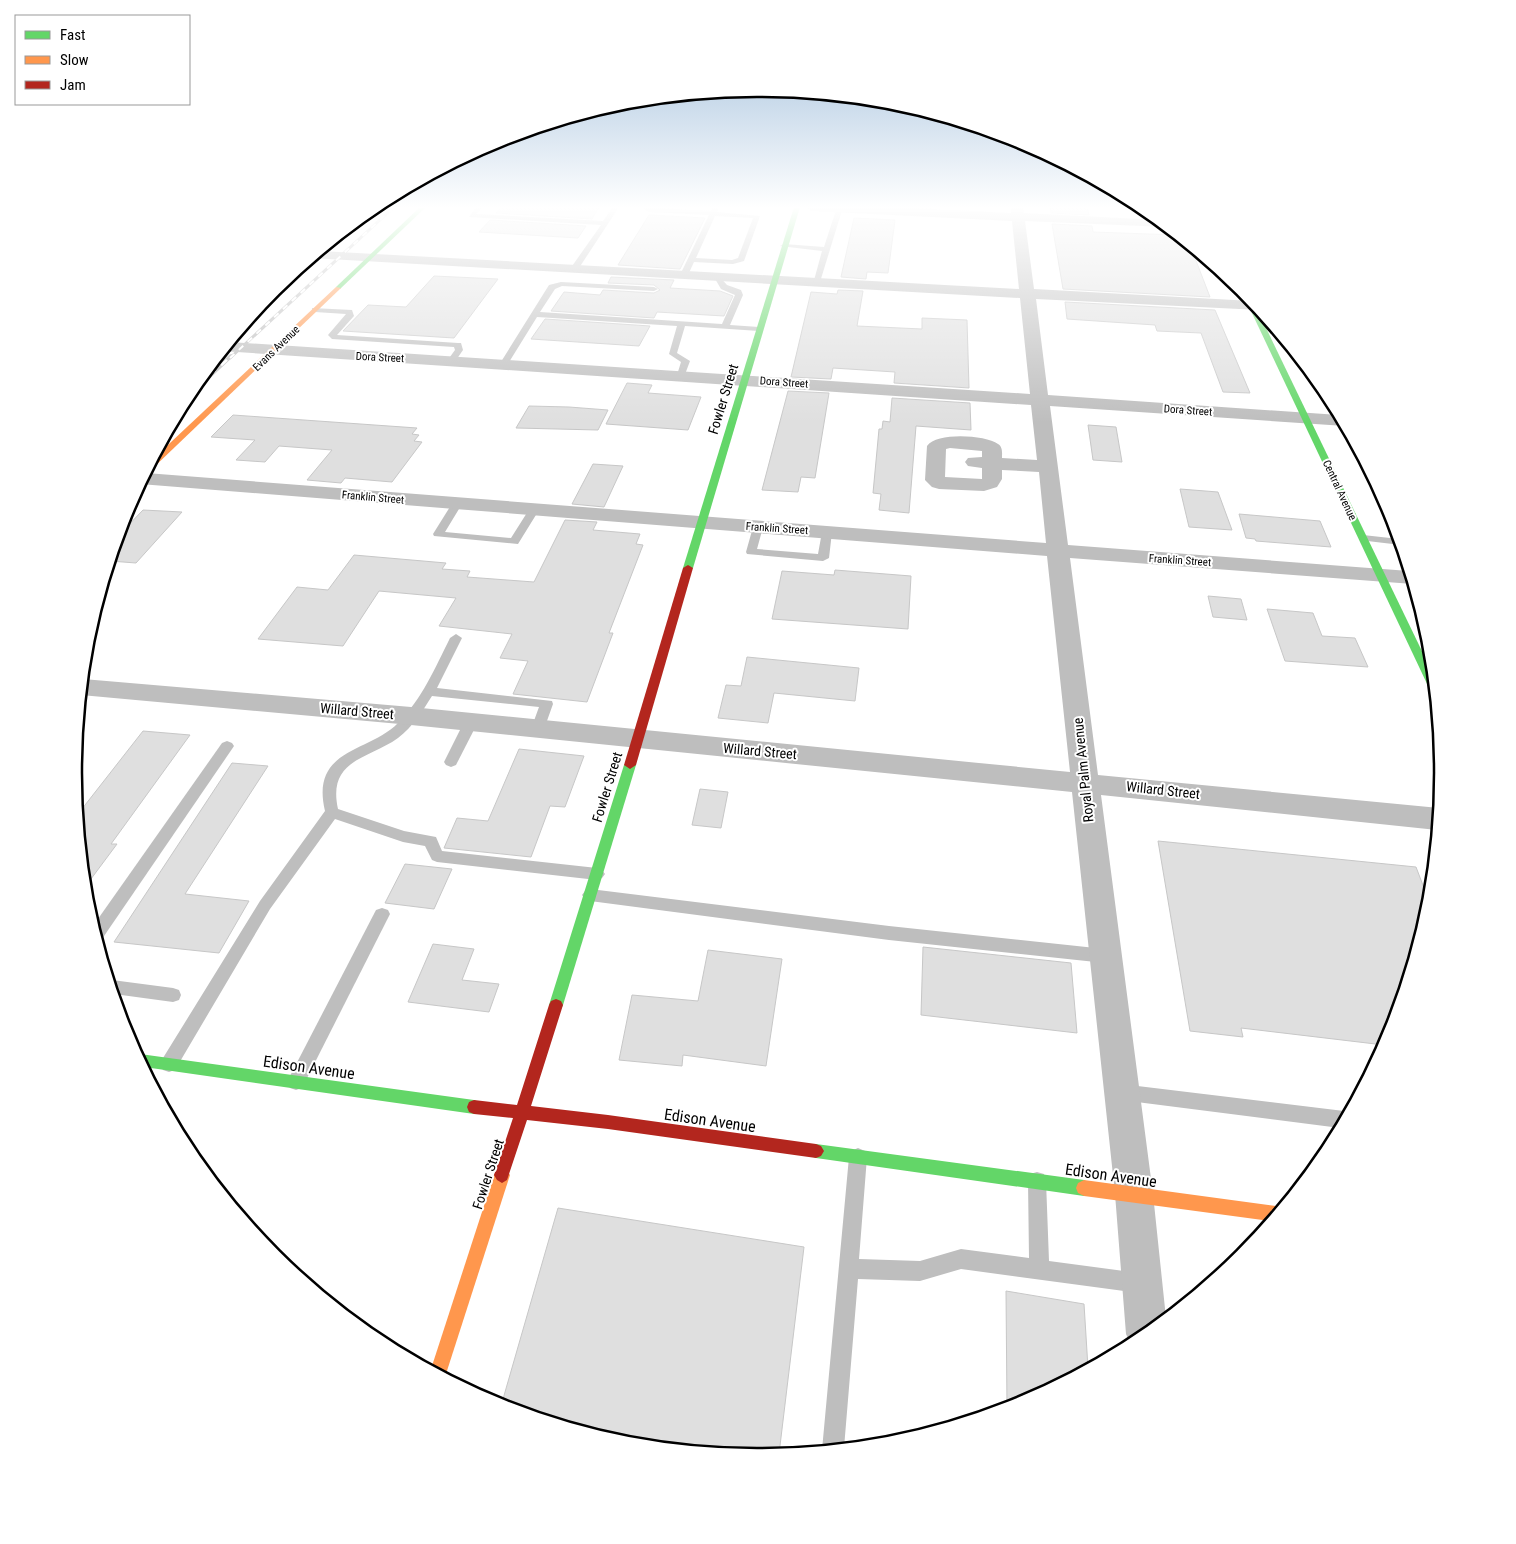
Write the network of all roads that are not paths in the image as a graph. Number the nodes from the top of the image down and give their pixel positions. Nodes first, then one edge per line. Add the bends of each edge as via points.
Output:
1 (348, 279) edge
2 (565, 279) edge
3 (714, 279) edge
4 (773, 279) edge
5 (774, 279) joint
6 (817, 279) edge
7 (1026, 279) edge
8 (728, 281) junction
9 (816, 282) junction
10 (561, 284) junction
11 (654, 289) dead end
12 (1028, 294) junction
13 (1242, 301) edge
14 (315, 310) junction
15 (535, 314) junction
16 (1260, 321) edge
17 (682, 323) junction
18 (725, 327) junction
19 (759, 329) junction
20 (233, 347) edge
21 (273, 350) junction
22 (451, 361) junction
23 (503, 365) junction
24 (681, 375) junction
25 (745, 379) junction
26 (1040, 400) junction
27 (1306, 418) junction
28 (1335, 420) edge
29 (162, 455) edge
30 (992, 464) junction
31 (1046, 468) junction
32 (149, 479) edge
33 (457, 504) junction
34 (534, 510) junction
35 (700, 523) junction
36 (1363, 538) junction
37 (1393, 541) edge
38 (1057, 551) junction
39 (1380, 576) junction
40 (1404, 578) edge
41 (456, 638) dead end
42 (1426, 671) edge
43 (88, 688) edge
44 (428, 691) junction
45 (411, 716) junction
46 (471, 722) junction
47 (538, 729) junction
48 (637, 739) junction
49 (228, 746) dead end
50 (451, 762) dead end
51 (1086, 782) junction
52 (332, 812) junction
53 (1432, 818) edge
54 (597, 874) junction
55 (590, 895) junction
56 (382, 914) dead end
57 (101, 927) edge
58 (1105, 956) junction
59 (118, 988) edge
60 (173, 995) dead end
61 (148, 1062) edge
62 (169, 1064) junction
63 (296, 1082) junction
64 (1121, 1092) junction
65 (524, 1114) junction
66 (1337, 1119) edge
67 (858, 1156) junction
68 (1037, 1182) junction
69 (1134, 1194) junction
70 (1269, 1213) edge
71 (848, 1269) junction
72 (1040, 1270) junction
73 (1142, 1283) junction
74 (1146, 1325) edge
75 (440, 1368) edge
76 (833, 1443) edge

1 - 14 main road, Evans Avenue
2 - 10 lane
3 - 8 street
4 - 8 street
5 - 9 street
5 - 19 main road, Fowler Street
6 - 9 lane
7 - 12 street, Royal Palm Avenue
8 - 18 lane via 739,295
9 - 12 street
10 - 11 lane
10 - 15 lane via 552,287
12 - 13 street
12 - 26 street, Royal Palm Avenue
14 - 21 main road, Evans Avenue
14 - 22 lane via 349,312 350,316 332,334 335,337 458,345 459,350
15 - 17 lane
15 - 23 lane
16 - 27 main road, Central Avenue
17 - 18 lane
17 - 24 lane via 673,354 686,360
18 - 19 lane
19 - 25 main road, Fowler Street
20 - 21 street, Dora Street
21 - 22 street, Dora Street
21 - 29 main road, Evans Avenue
22 - 23 street, Dora Street
23 - 24 street, Dora Street
24 - 25 street, Dora Street
25 - 26 street, Dora Street
25 - 35 main road, Fowler Street
26 - 27 street, Dora Street
26 - 31 street, Royal Palm Avenue
27 - 28 street, Dora Street
27 - 36 main road, Central Avenue
30 - 30 street via 990,483 984,485 935,480 937,446 941,444 982,444 992,448
30 - 31 street
31 - 38 street, Royal Palm Avenue
32 - 33 street, Franklin Street
33 - 34 street, Franklin Street
33 - 34 lane via 438,534 514,542
34 - 35 street, Franklin Street
35 - 38 street, Franklin Street
35 - 48 main road, Fowler Street
36 - 37 lane
36 - 39 main road, Central Avenue
38 - 39 street, Franklin Street
38 - 51 street, Royal Palm Avenue
39 - 40 street, Franklin Street
39 - 42 main road, Central Avenue
41 - 44 lane
43 - 45 street, Willard Street
44 - 45 lane
44 - 47 lane via 547,704
45 - 46 street, Willard Street
45 - 52 lane via 395,735 353,753 342,763 328,786
46 - 47 street, Willard Street
46 - 50 lane
47 - 48 street, Willard Street
48 - 51 street, Willard Street
48 - 54 main road, Fowler Street
49 - 57 lane
51 - 53 street, Willard Street
51 - 58 street, Royal Palm Avenue
52 - 54 lane via 403,836 431,841 437,856
52 - 62 lane via 265,905
54 - 55 main road, Fowler Street
55 - 58 lane via 889,933
55 - 65 main road, Fowler Street
56 - 63 lane
58 - 64 street, Royal Palm Avenue
59 - 60 lane
61 - 62 main road, Edison Avenue
62 - 63 main road, Edison Avenue
63 - 65 main road, Edison Avenue
64 - 66 lane
64 - 69 street, Royal Palm Avenue
65 - 67 main road, Edison Avenue via 608,1122
65 - 75 main road, Fowler Street
67 - 68 main road, Edison Avenue
67 - 71 lane
68 - 69 main road, Edison Avenue
68 - 72 lane
69 - 70 main road, Edison Avenue
69 - 73 street, Royal Palm Avenue
71 - 72 lane via 920,1271 961,1259
71 - 76 lane
72 - 73 lane
73 - 74 street, Royal Palm Avenue

